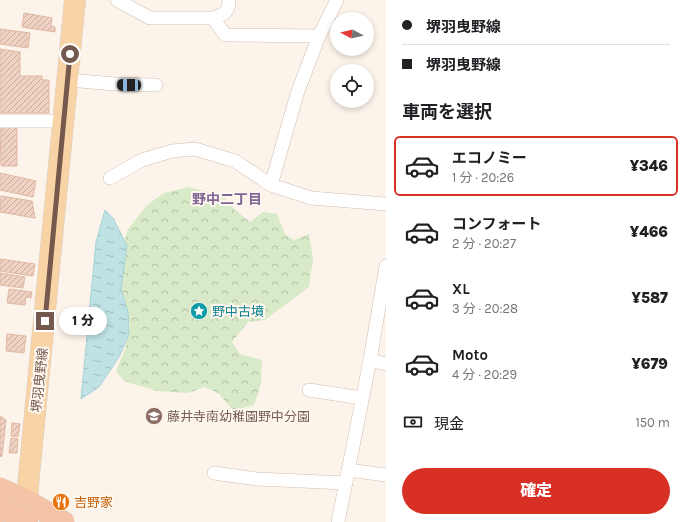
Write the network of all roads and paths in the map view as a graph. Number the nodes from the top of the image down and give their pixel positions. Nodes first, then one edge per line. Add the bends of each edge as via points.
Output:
1 (75, 0) edge
2 (117, 0) edge
3 (229, 0) edge
4 (337, 0) edge
5 (213, 18) junction
6 (319, 36) junction
7 (68, 80) junction
8 (156, 85) dead end
9 (0, 121) edge
10 (64, 121) junction
11 (110, 178) dead end
12 (271, 185) junction
13 (386, 204) edge
14 (386, 266) edge
15 (370, 360) junction
16 (386, 364) edge
17 (309, 390) dead end
18 (362, 398) junction
19 (214, 473) dead end
20 (386, 475) edge
21 (347, 477) junction
22 (0, 489) edge
23 (0, 506) edge
24 (26, 515) edge
25 (63, 522) edge
26 (338, 522) edge

1 - 7 main road, 堺羽曳野線
2 - 5 street via 150,18
3 - 5 street via 229,7 225,13
4 - 6 street
5 - 6 street via 225,35
6 - 12 street via 297,94
7 - 8 street
7 - 10 main road, 堺羽曳野線
9 - 10 street
10 - 24 main road, 堺羽曳野線
11 - 12 street via 142,160 172,151 195,149 235,161
12 - 13 street via 311,198
14 - 15 street
15 - 16 street
15 - 18 street
17 - 18 street
18 - 21 street
19 - 21 street via 257,479
20 - 21 street
21 - 26 street
22 - 24 highway
23 - 24 highway, bridge
24 - 25 highway

